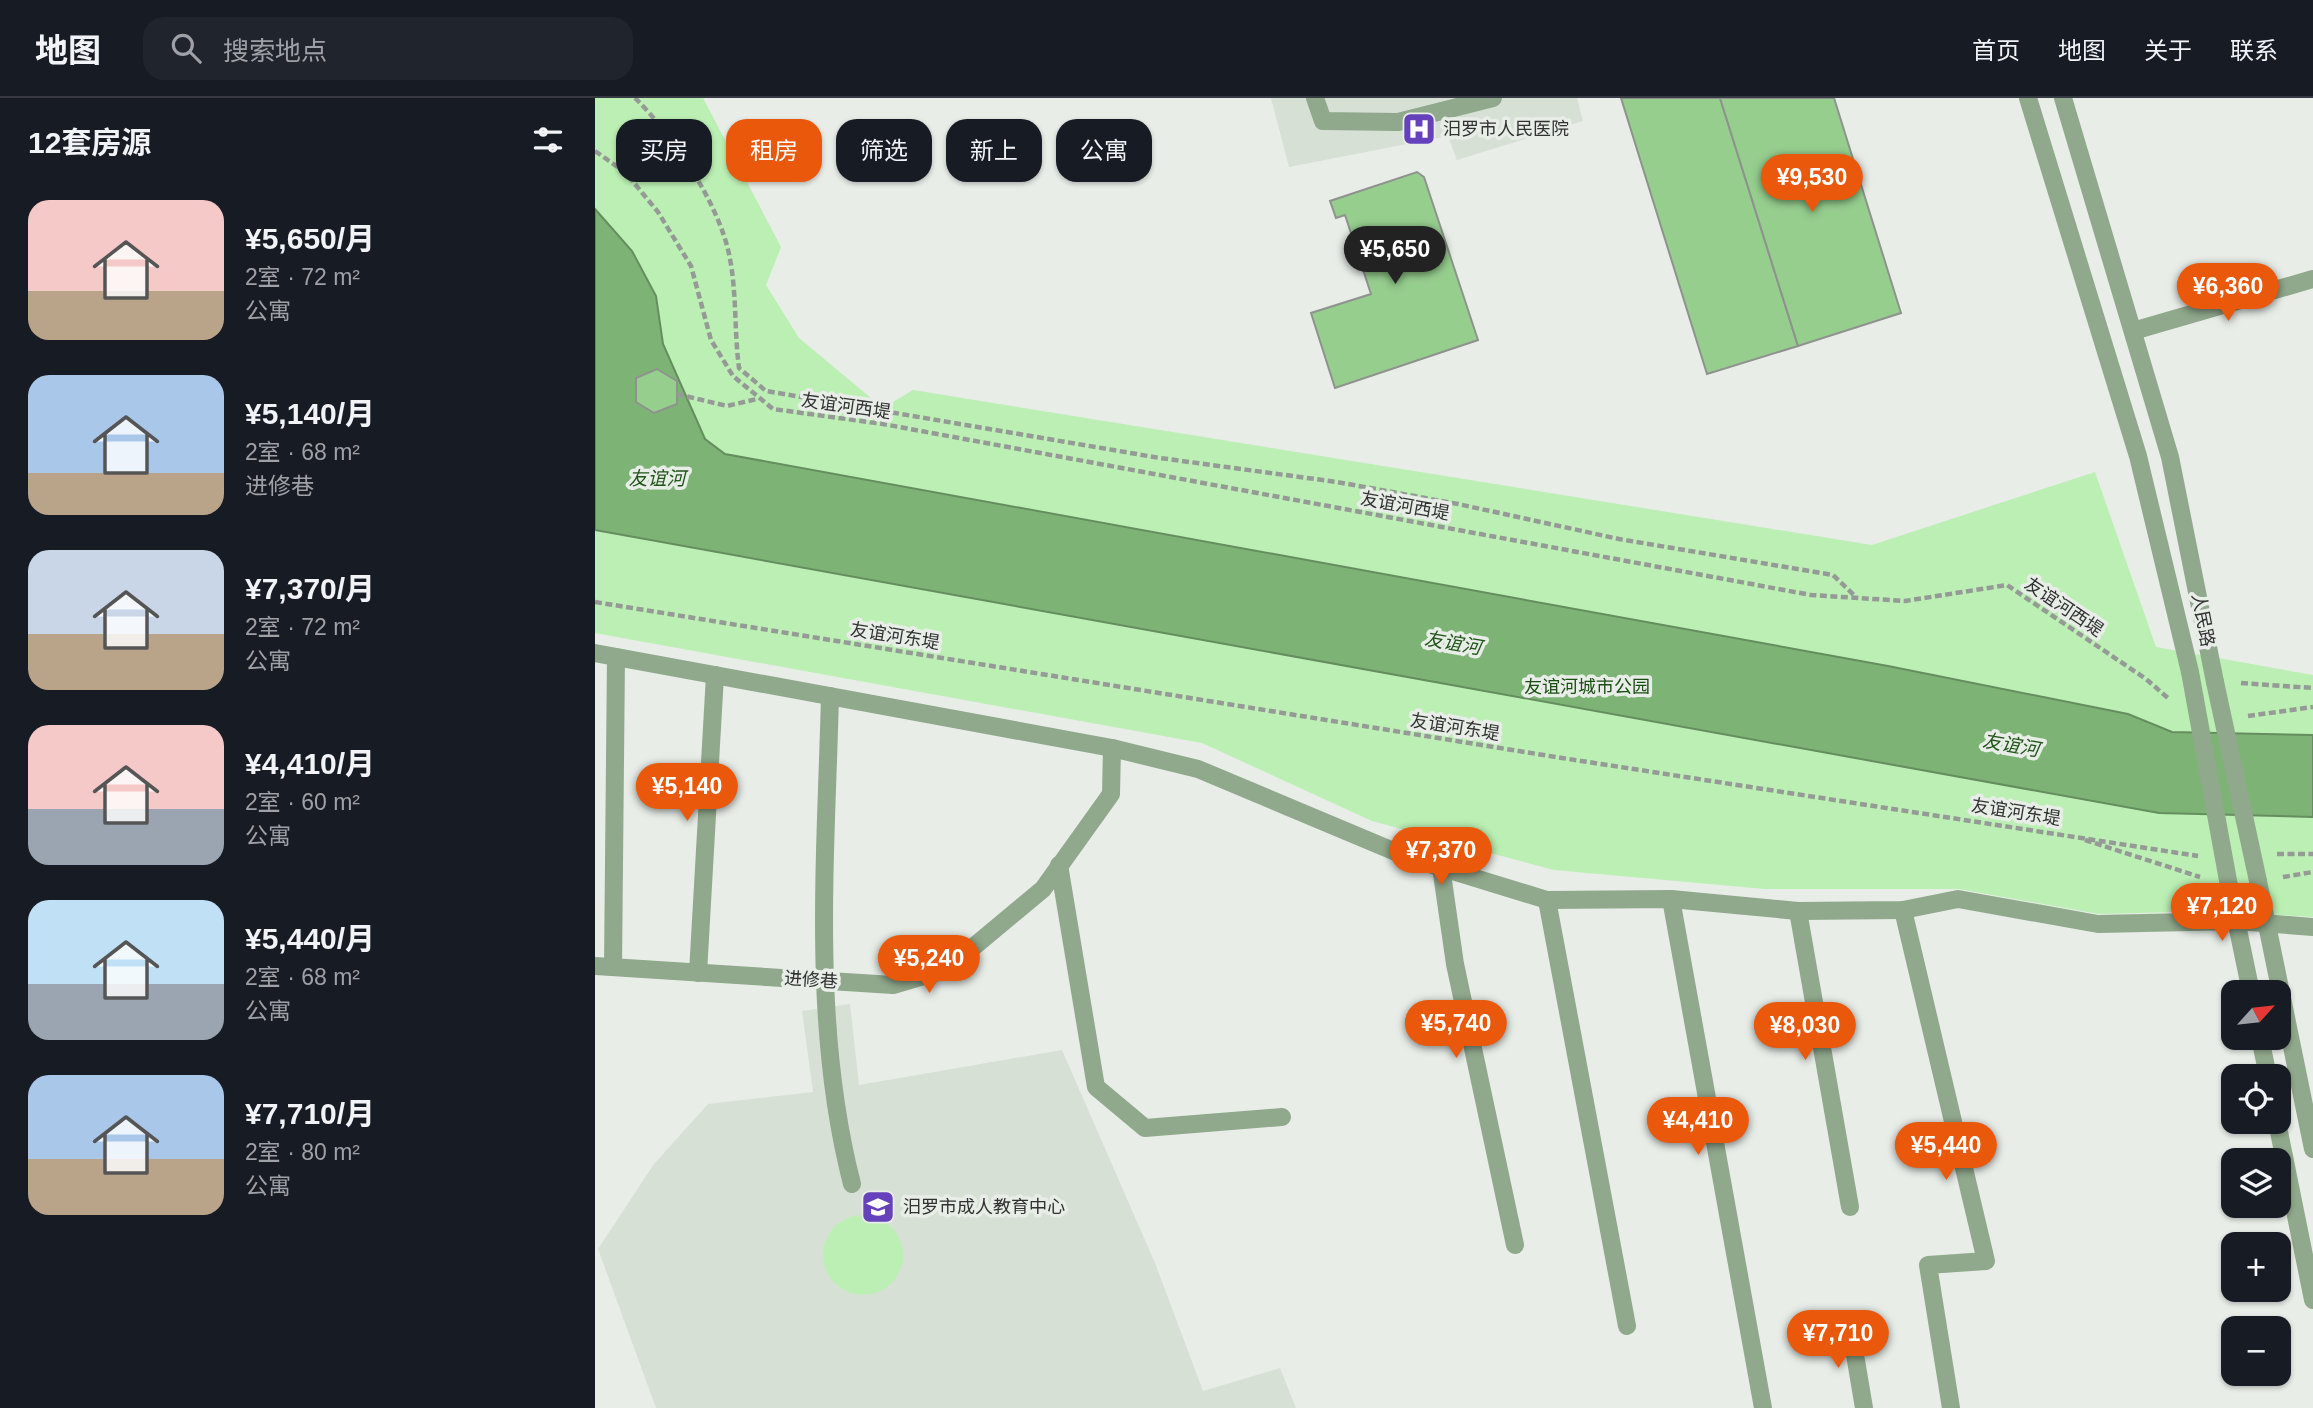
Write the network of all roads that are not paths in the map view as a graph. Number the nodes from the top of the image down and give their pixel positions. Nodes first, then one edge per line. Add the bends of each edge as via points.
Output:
1 (1315, 98) edge
2 (1493, 98) edge
3 (2028, 98) edge
4 (2063, 98) edge
5 (2313, 279) edge
6 (2133, 331) junction
7 (595, 653) edge
8 (616, 657) junction
9 (715, 675) junction
10 (830, 696) junction
11 (1112, 748) junction
12 (1059, 866) junction
13 (1441, 867) junction
14 (1671, 899) junction
15 (1547, 900) junction
16 (1903, 910) junction
17 (1798, 911) junction
18 (2237, 921) junction
19 (2266, 922) junction
20 (2313, 927) edge
21 (595, 966) edge
22 (613, 967) junction
23 (698, 973) junction
24 (2249, 980) edge
25 (823, 981) junction
26 (1282, 1117) dead end
27 (2279, 1134) edge
28 (2313, 1149) edge
29 (852, 1184) dead end
30 (1850, 1206) dead end
31 (1515, 1245) dead end
32 (2313, 1300) edge
33 (1850, 1325) dead end
34 (1627, 1326) dead end
35 (1763, 1408) edge
36 (1864, 1408) edge
37 (1951, 1408) edge

1 - 2 street via 1323,121 1398,122
3 - 18 street, 人民路, bridge via 2138,457 2190,672
4 - 6 street, 人民路
5 - 6 street
6 - 19 street, 人民路, bridge via 2170,457
7 - 8 street
8 - 9 street
8 - 22 street
9 - 10 street
9 - 23 street
10 - 11 street
10 - 25 street
11 - 12 street, 进修巷 via 1111,794
11 - 13 street via 1199,769
12 - 25 street, 进修巷 via 1043,888 947,970 893,985
12 - 26 street via 1096,1087 1145,1128
13 - 15 street
13 - 31 street via 1455,964
14 - 15 street
14 - 17 street
14 - 35 street
15 - 34 street
16 - 17 street
16 - 18 street via 1958,899 2098,923
16 - 37 street via 1986,1261 1928,1265
17 - 30 street
18 - 19 street
18 - 24 street, 人民路
19 - 20 street
19 - 28 street, 人民路
21 - 22 street, 进修巷
22 - 23 street, 进修巷
23 - 25 street, 进修巷
25 - 29 street via 840,1136
27 - 32 street
33 - 36 street

